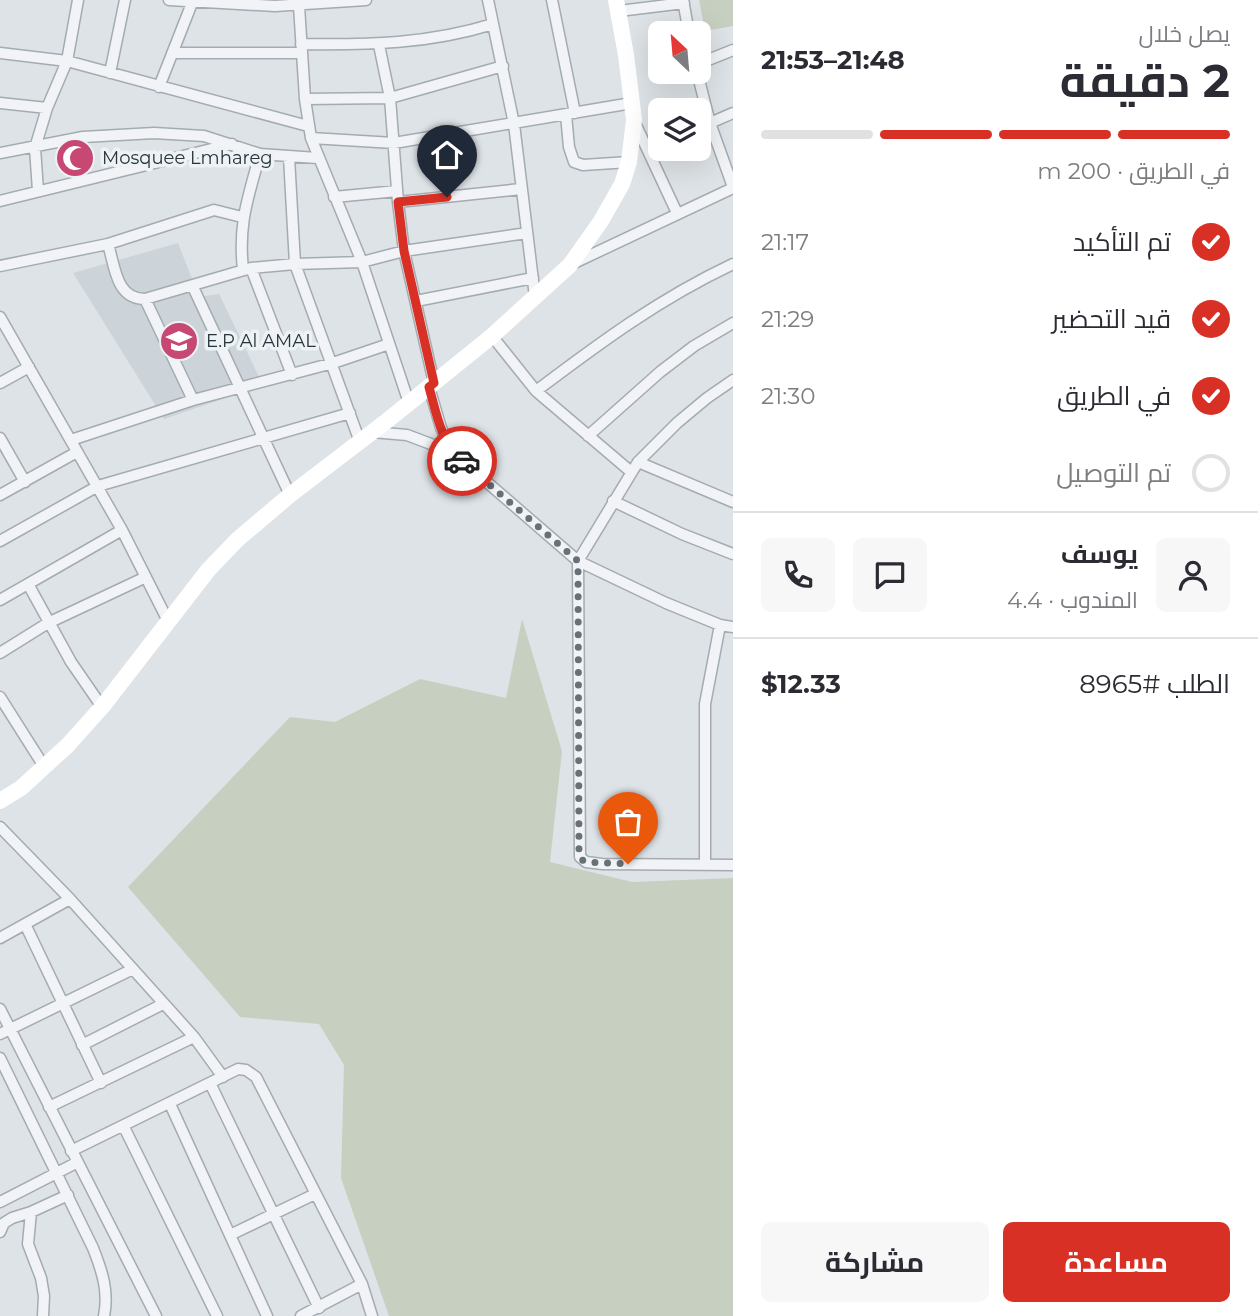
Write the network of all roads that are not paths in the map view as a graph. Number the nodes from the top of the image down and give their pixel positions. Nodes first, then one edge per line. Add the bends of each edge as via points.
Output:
1 (78, 0) edge
2 (125, 0) edge
3 (169, 0) edge
4 (366, 0) edge
5 (488, 0) edge
6 (552, 0) edge
7 (683, 1) edge
8 (192, 3) junction
9 (274, 3) edge
10 (299, 6) junction
11 (617, 6) edge
12 (687, 21) edge
13 (493, 24) junction
14 (379, 45) junction
15 (302, 49) junction
16 (733, 51) edge
17 (0, 53) edge
18 (174, 53) junction
19 (711, 59) edge
20 (67, 61) junction
21 (503, 66) junction
22 (110, 73) junction
23 (159, 87) junction
24 (390, 98) junction
25 (305, 99) junction
26 (0, 103) edge
27 (632, 103) junction
28 (47, 108) junction
29 (733, 113) edge
30 (571, 114) junction
31 (634, 120) junction
32 (711, 123) edge
33 (514, 124) junction
34 (308, 126) junction
35 (711, 126) edge
36 (311, 138) junction
37 (233, 143) junction
38 (394, 143) junction
39 (35, 148) junction
40 (0, 153) edge
41 (260, 154) junction
42 (289, 157) junction
43 (317, 158) junction
44 (629, 162) junction
45 (733, 188) edge
46 (521, 189) junction
47 (38, 191) junction
48 (397, 196) junction
49 (334, 197) junction
50 (0, 201) edge
51 (677, 213) junction
52 (243, 217) junction
53 (527, 233) junction
54 (108, 244) junction
55 (404, 251) junction
56 (362, 262) junction
57 (295, 264) junction
58 (733, 264) edge
59 (570, 265) junction
60 (0, 266) edge
61 (247, 269) junction
62 (533, 278) junction
63 (193, 287) junction
64 (536, 297) junction
65 (145, 299) junction
66 (416, 301) junction
67 (0, 317) edge
68 (733, 323) edge
69 (492, 336) junction
70 (389, 344) junction
71 (333, 363) junction
72 (29, 367) junction
73 (292, 374) junction
74 (733, 380) edge
75 (0, 383) edge
76 (432, 385) junction
77 (240, 388) junction
78 (536, 391) junction
79 (193, 400) junction
80 (409, 403) junction
81 (349, 413) junction
82 (588, 436) junction
83 (366, 437) junction
84 (0, 438) edge
85 (262, 438) junction
86 (71, 440) junction
87 (77, 452) junction
88 (452, 453) junction
89 (634, 467) junction
90 (24, 482) junction
91 (98, 486) junction
92 (0, 495) edge
93 (290, 495) junction
94 (613, 500) junction
95 (733, 502) edge
96 (122, 530) junction
97 (0, 541) edge
98 (733, 554) edge
99 (578, 561) junction
100 (146, 578) junction
101 (28, 584) junction
102 (0, 600) edge
103 (168, 621) junction
104 (48, 624) junction
105 (720, 625) junction
106 (733, 628) edge
107 (0, 653) edge
108 (0, 697) edge
109 (102, 707) junction
110 (3, 710) edge
111 (44, 768) junction
112 (0, 800) edge
113 (0, 827) edge
114 (705, 865) junction
115 (733, 865) edge
116 (70, 899) junction
117 (25, 924) junction
118 (0, 938) edge
119 (131, 970) junction
120 (62, 1003) junction
121 (163, 1004) junction
122 (0, 1009) edge
123 (5, 1032) edge
124 (194, 1037) junction
125 (82, 1045) junction
126 (0, 1058) edge
127 (223, 1077) junction
128 (100, 1083) junction
129 (210, 1083) junction
130 (170, 1104) junction
131 (49, 1107) junction
132 (124, 1126) junction
133 (71, 1151) junction
134 (76, 1163) junction
135 (57, 1173) junction
136 (316, 1194) junction
137 (68, 1195) junction
138 (0, 1202) edge
139 (31, 1212) junction
140 (272, 1214) junction
141 (0, 1232) edge
142 (230, 1235) junction
143 (362, 1284) junction
144 (319, 1308) junction
145 (43, 1316) edge
146 (104, 1316) edge
147 (156, 1316) edge
148 (217, 1316) edge
149 (267, 1316) edge
150 (302, 1316) edge
151 (372, 1316) edge

1 - 20 street
2 - 22 street
3 - 8 street
4 - 10 street
5 - 13 street
6 - 30 street
7 - 11 street
7 - 12 street
8 - 9 street
8 - 18 street
9 - 10 street
10 - 15 street
11 - 27 main road
13 - 14 street
13 - 21 street
14 - 15 street
14 - 24 street
15 - 18 street
15 - 25 street
16 - 19 street
17 - 20 street
18 - 23 street
20 - 22 street
20 - 28 street
21 - 24 street
21 - 33 street
22 - 23 street
23 - 34 street
24 - 25 street
24 - 38 street
25 - 34 street
26 - 28 street
27 - 30 street
27 - 31 main road
28 - 39 street
29 - 32 street
30 - 33 street
30 - 44 street via 569,147 574,162
31 - 44 main road
31 - 51 street
33 - 38 street
33 - 46 street
34 - 36 street
35 - 45 street
36 - 38 street
36 - 43 street
37 - 39 street via 153,132 83,137
37 - 41 street
37 - 47 street
38 - 48 street
39 - 40 street
39 - 47 street
41 - 42 street
41 - 52 street
42 - 43 street
42 - 57 street
43 - 49 street
44 - 59 main road via 601,222
45 - 51 street
46 - 48 street
46 - 53 street
47 - 50 street
48 - 49 street
48 - 55 street
49 - 56 street
51 - 59 street
52 - 54 street via 214,210
52 - 61 street via 241,245
53 - 55 street
53 - 62 street
54 - 60 street
54 - 65 street via 123,292
55 - 56 street
55 - 66 street
56 - 57 street
56 - 70 street
57 - 61 street
57 - 71 street
58 - 78 street via 659,302
59 - 64 main road
61 - 63 street
61 - 73 street
62 - 64 street
62 - 66 street
63 - 65 street
63 - 77 street
64 - 69 main road
65 - 79 street
66 - 76 street
67 - 72 street
68 - 82 street via 660,372
69 - 76 main road
69 - 78 street
70 - 71 street
70 - 80 street
71 - 73 street
71 - 81 street
72 - 75 street
72 - 86 street
73 - 77 street
74 - 89 street via 687,414
76 - 80 main road
76 - 88 street
77 - 79 street
77 - 85 street
78 - 82 street
79 - 86 street
80 - 83 main road
81 - 83 street
81 - 85 street
82 - 89 street
83 - 88 street via 407,435
83 - 93 main road
84 - 90 street
85 - 91 street
85 - 93 street
86 - 87 street
87 - 90 street
87 - 91 street
88 - 99 street
89 - 94 street
89 - 95 street
90 - 92 street
91 - 96 street
91 - 97 street
93 - 103 main road via 224,553
94 - 98 street
94 - 99 street
96 - 100 street
96 - 101 street
99 - 105 street
99 - 114 street via 580,857 602,864
100 - 103 street
100 - 104 street
101 - 102 street
101 - 104 street
103 - 109 main road
104 - 107 street
104 - 109 street
105 - 106 street
105 - 114 street via 705,704
108 - 110 street
109 - 111 main road
110 - 111 street
111 - 112 main road
113 - 116 street
114 - 115 street
116 - 117 street
116 - 119 street
117 - 118 street
117 - 120 street
119 - 120 street
119 - 121 street
120 - 123 street
120 - 125 street
121 - 124 street
121 - 125 street
122 - 123 street
123 - 131 street
124 - 127 street
124 - 128 street
125 - 128 street
126 - 135 street
127 - 129 street
127 - 136 street via 238,1069 254,1074
128 - 131 street
129 - 130 street
129 - 140 street
130 - 132 street
130 - 142 street
131 - 133 street
132 - 133 street
132 - 148 street
133 - 134 street
134 - 135 street
134 - 147 street
135 - 137 street
135 - 138 street
136 - 140 street
136 - 143 street
137 - 139 street
137 - 146 street via 101,1269 106,1290
139 - 141 street via 4,1223
139 - 145 street via 28,1244 41,1279
140 - 142 street
140 - 144 street
142 - 149 street
143 - 144 street
143 - 151 street
144 - 150 street

